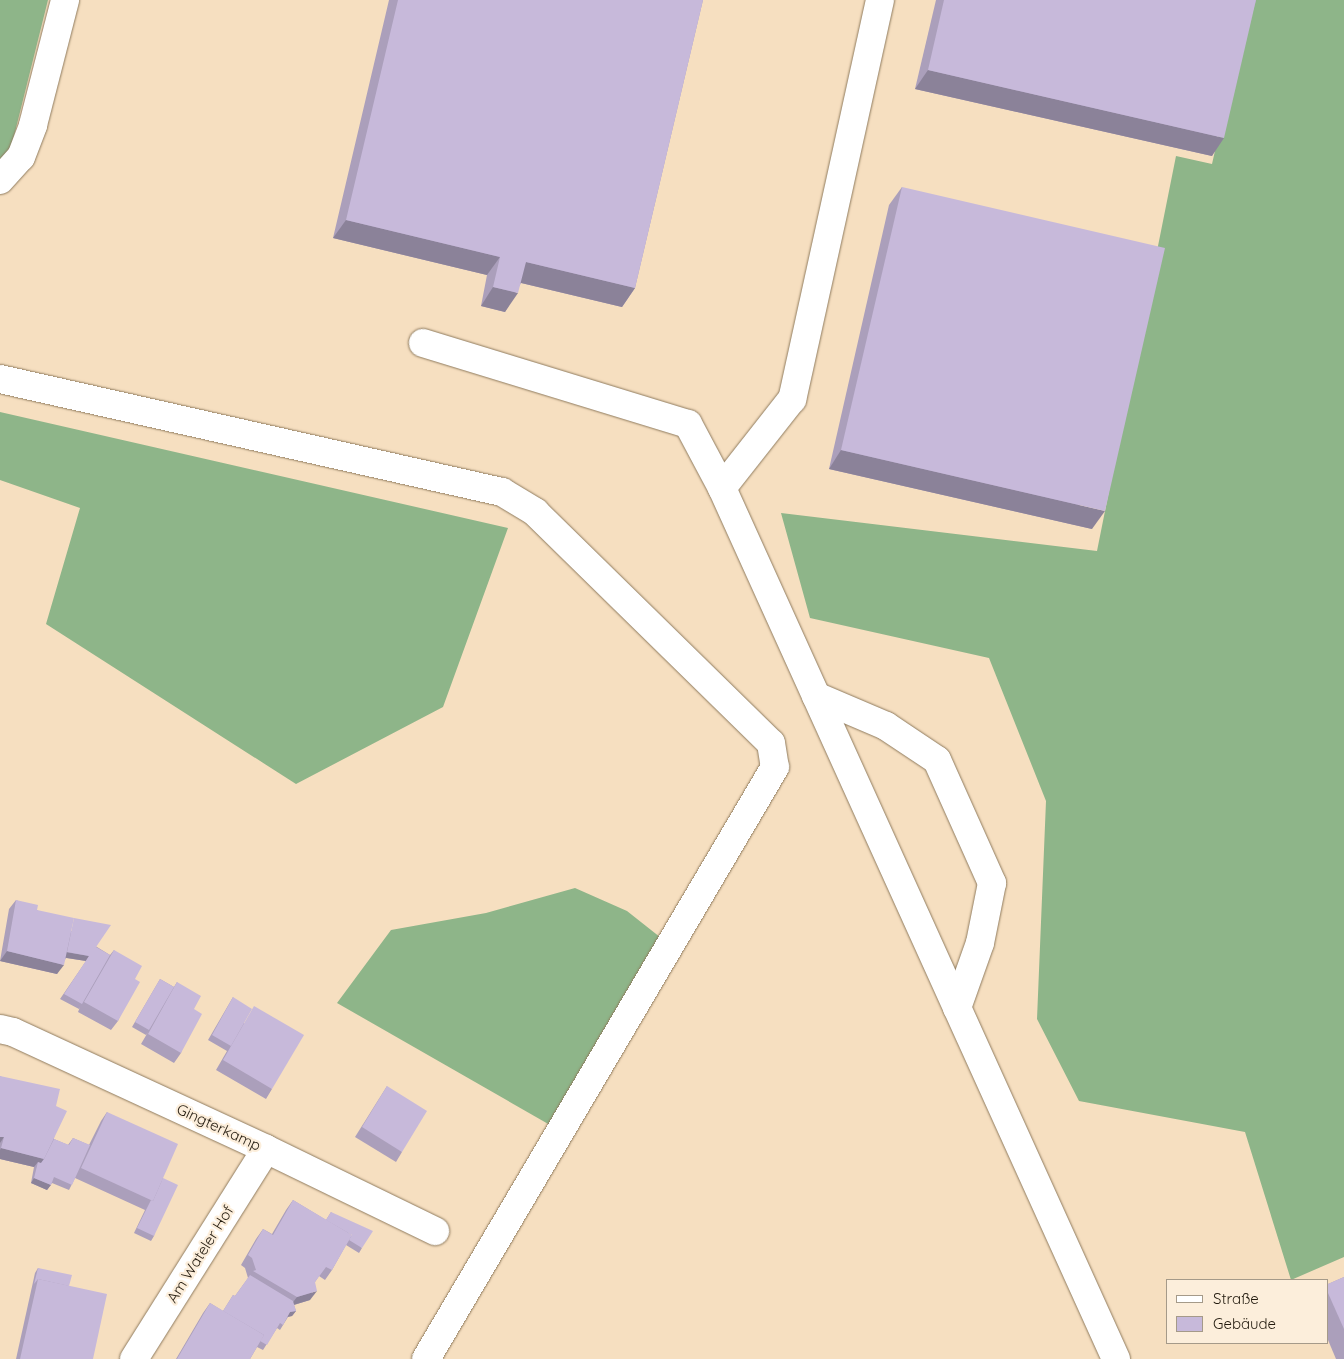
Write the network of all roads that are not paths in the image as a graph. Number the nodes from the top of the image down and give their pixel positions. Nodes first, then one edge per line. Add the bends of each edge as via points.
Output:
1 (65, 0) edge
2 (880, 0) edge
3 (0, 180) edge
4 (423, 343) dead end
5 (0, 379) edge
6 (722, 488) junction
7 (816, 696) junction
8 (957, 1008) junction
9 (0, 1029) edge
10 (266, 1149) junction
11 (435, 1231) dead end
12 (134, 1359) edge
13 (426, 1359) edge
14 (1116, 1359) edge

1 - 3 street via 34,125 21,157
2 - 6 street via 792,399
4 - 6 street via 688,424
5 - 13 street via 502,492 535,512 771,743 775,767
6 - 7 street
7 - 8 street
7 - 8 street via 886,726 937,760 992,883 980,943
8 - 14 street
9 - 10 street, Gingterkamp
10 - 11 street, Gingterkamp
10 - 12 street, Am Wateler Hof

